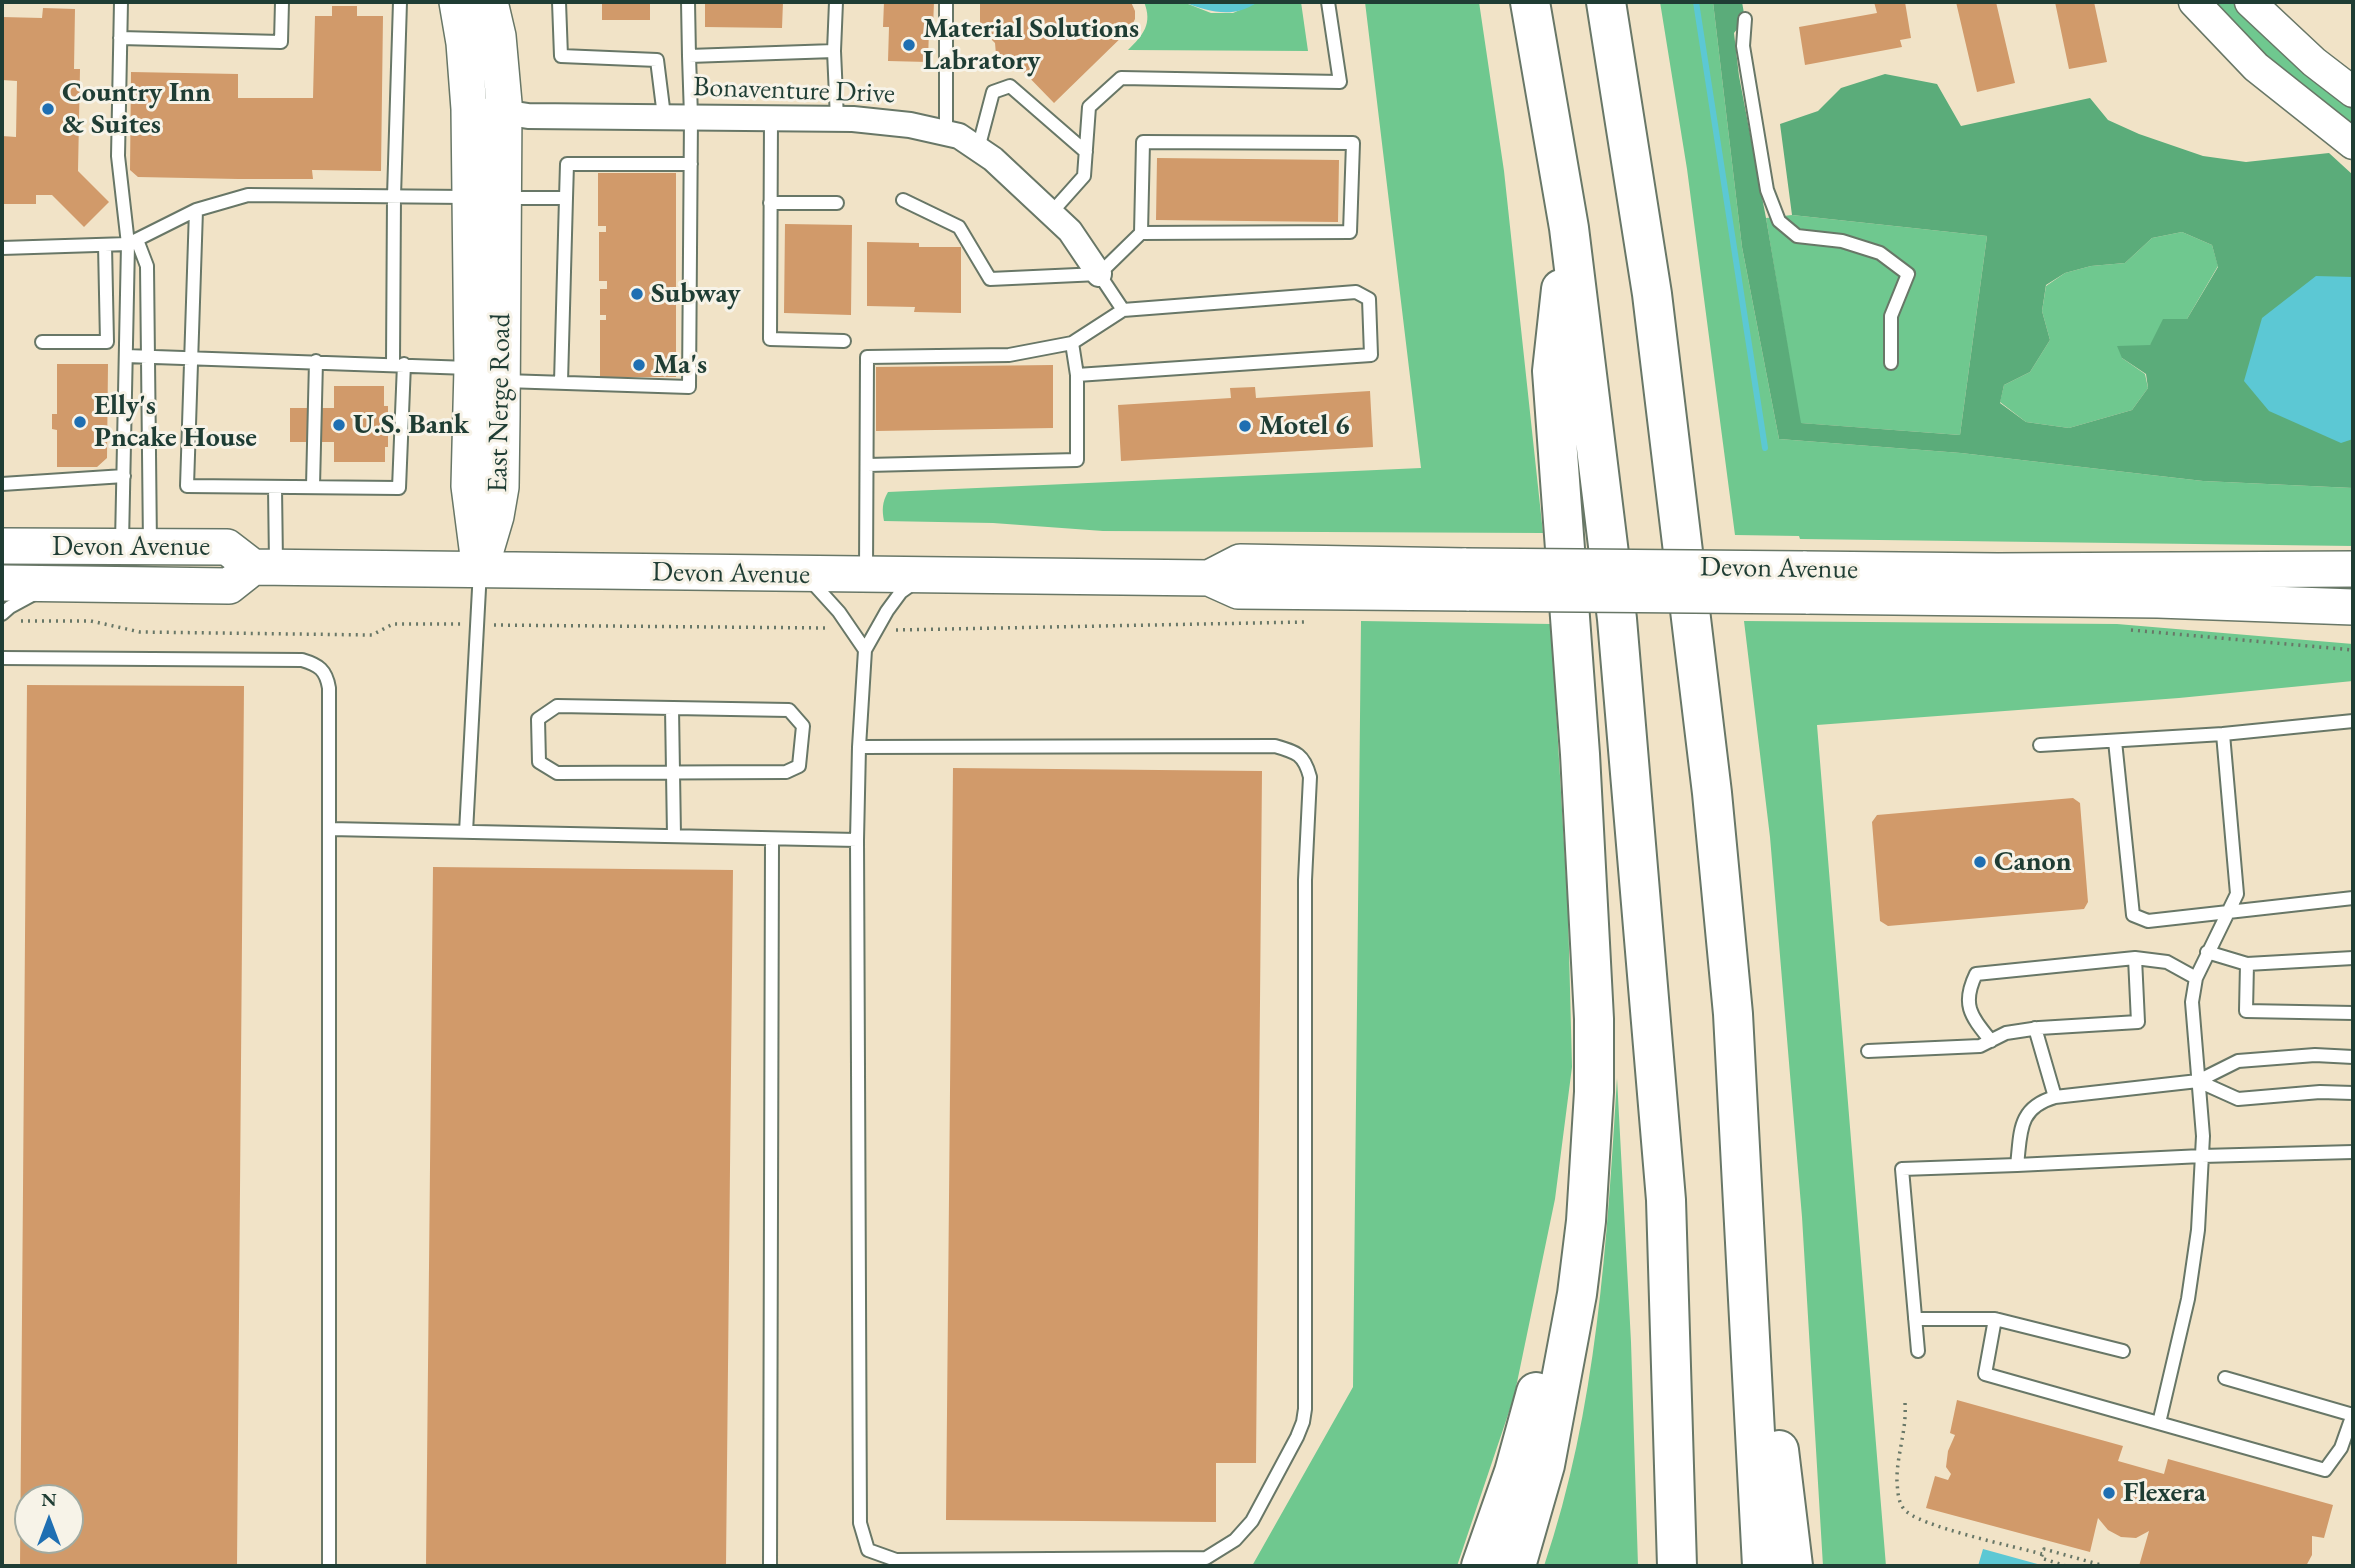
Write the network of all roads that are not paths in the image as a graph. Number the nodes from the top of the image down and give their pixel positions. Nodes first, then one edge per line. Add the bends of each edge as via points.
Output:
1 (121, 2) edge
2 (282, 2) edge
3 (400, 2) edge
4 (457, 2) edge
5 (490, 2) edge
6 (559, 2) edge
7 (688, 2) edge
8 (836, 2) edge
9 (946, 2) edge
10 (1328, 2) edge
11 (1530, 2) edge
12 (1605, 2) edge
13 (2194, 2) edge
14 (2250, 2) edge
15 (1745, 19) dead end
16 (120, 38) junction
17 (834, 51) junction
18 (689, 56) junction
19 (2353, 92) edge
20 (469, 109) junction
21 (503, 111) junction
22 (664, 116) junction
23 (691, 116) junction
24 (837, 118) junction
25 (771, 119) junction
26 (946, 133) junction
27 (2353, 144) edge
28 (978, 149) junction
29 (1086, 152) junction
30 (691, 164) junction
31 (394, 196) junction
32 (486, 197) junction
33 (566, 198) junction
34 (903, 201) dead end
35 (771, 203) junction
36 (837, 203) dead end
37 (196, 210) junction
38 (1051, 213) junction
39 (1569, 228) junction
40 (1141, 233) junction
41 (133, 242) junction
42 (105, 245) junction
43 (2, 248) edge
44 (1099, 274) junction
45 (1123, 310) junction
46 (845, 341) dead end
47 (42, 342) dead end
48 (1072, 343) junction
49 (126, 356) junction
50 (150, 356) junction
51 (192, 356) junction
52 (316, 362) junction
53 (1891, 363) dead end
54 (398, 364) junction
55 (487, 375) junction
56 (1077, 375) junction
57 (561, 382) junction
58 (867, 465) junction
59 (124, 476) junction
60 (2, 484) edge
61 (313, 486) junction
62 (275, 487) junction
63 (2, 546) edge
64 (136, 547) junction
65 (265, 568) junction
66 (2353, 569) edge
67 (480, 570) junction
68 (805, 575) junction
69 (866, 575) junction
70 (922, 576) junction
71 (1805, 582) junction
72 (2, 583) edge
73 (54, 584) junction
74 (2353, 607) edge
75 (2, 614) edge
76 (865, 650) junction
77 (2, 657) edge
78 (672, 708) junction
79 (2353, 721) edge
80 (2223, 734) junction
81 (2115, 741) junction
82 (2040, 745) dead end
83 (859, 747) junction
84 (673, 772) junction
85 (330, 829) junction
86 (466, 832) junction
87 (674, 836) junction
88 (772, 839) junction
89 (857, 840) junction
90 (2353, 898) edge
91 (2228, 911) junction
92 (2207, 952) junction
93 (2135, 958) junction
94 (2353, 958) edge
95 (2247, 964) junction
96 (2196, 978) junction
97 (2353, 1013) edge
98 (2035, 1028) junction
99 (1991, 1041) junction
100 (1868, 1051) dead end
101 (2353, 1057) edge
102 (2198, 1082) junction
103 (1594, 1092) junction
104 (2353, 1093) edge
105 (2055, 1097) junction
106 (1738, 1116) junction
107 (2353, 1153) edge
108 (2202, 1156) junction
109 (2017, 1165) junction
110 (1915, 1319) junction
111 (1995, 1319) junction
112 (2123, 1350) dead end
113 (1918, 1351) dead end
114 (2225, 1378) dead end
115 (2353, 1414) edge
116 (2159, 1423) junction
117 (329, 1566) edge
118 (770, 1566) edge
119 (1481, 1566) edge
120 (1516, 1566) edge
121 (1677, 1566) edge
122 (1762, 1566) edge
123 (1793, 1566) edge

1 - 16 lane
2 - 16 lane via 281,42
3 - 31 lane
4 - 20 main road, East Nerge Road
5 - 21 main road, East Nerge Road via 502,65
6 - 22 lane via 561,56 657,60
7 - 18 lane
8 - 17 lane
9 - 26 lane
10 - 29 lane via 1340,82 1121,78 1089,107
11 - 39 highway
12 - 106 highway via 1652,294 1683,544 1714,807
13 - 27 street via 2256,67
14 - 19 street
15 - 53 lane via 1743,46 1767,190 1779,221 1797,236 1842,241 1880,253 1908,274 1891,316
16 - 41 lane via 118,156
17 - 18 lane
17 - 24 lane
18 - 23 lane
20 - 21 street, Bonaventure Drive
20 - 32 main road, East Nerge Road
21 - 22 street, Bonaventure Drive via 528,116
21 - 32 main road, East Nerge Road
22 - 23 street, Bonaventure Drive
23 - 25 street, Bonaventure Drive
23 - 30 lane
24 - 25 street, Bonaventure Drive
24 - 26 street, Bonaventure Drive
25 - 35 lane
26 - 28 street, Bonaventure Drive
28 - 29 lane via 993,92 1010,86
28 - 38 street, Bonaventure Drive
29 - 38 lane via 1084,176
30 - 33 lane via 567,164
30 - 57 lane via 689,387
31 - 32 lane
31 - 37 lane via 248,195
31 - 54 lane
32 - 33 lane
32 - 55 main road, East Nerge Road
33 - 57 lane
34 - 44 lane via 958,227 990,279
35 - 36 lane
35 - 46 lane via 770,339
37 - 41 lane
37 - 51 lane
38 - 44 street, Bonaventure Drive via 1070,231
39 - 103 highway via 1552,371 1580,754
39 - 121 highway via 1617,619 1666,1200
40 - 40 lane via 1350,232 1353,143 1143,142
40 - 44 lane
41 - 42 lane
41 - 49 lane
41 - 50 lane via 148,266
42 - 43 lane
42 - 47 lane via 107,342
44 - 45 lane
45 - 48 lane
45 - 56 lane via 1356,292 1369,299 1371,355
48 - 56 lane
48 - 58 lane via 1009,355 867,356
49 - 50 lane
49 - 59 lane
50 - 51 lane
50 - 64 lane
51 - 52 lane
51 - 62 lane via 187,486
52 - 54 lane
52 - 61 lane
54 - 55 lane
54 - 61 lane via 398,488
55 - 57 lane
55 - 67 main road, East Nerge Road via 469,486
56 - 58 lane via 1077,460
58 - 69 lane
59 - 60 lane
59 - 64 lane
61 - 62 lane
62 - 65 lane
63 - 64 main road, Devon Avenue
64 - 65 main road, Devon Avenue via 226,547
65 - 67 main road, Devon Avenue
65 - 73 main road, Devon Avenue via 229,586
66 - 71 main road, Devon Avenue via 1998,571
67 - 68 main road, Devon Avenue
67 - 86 lane
68 - 69 main road, Devon Avenue
68 - 76 lane
69 - 70 main road, Devon Avenue
70 - 71 main road, Devon Avenue, bridge via 1209,578 1240,562 1467,579
70 - 76 lane via 901,592
71 - 74 main road, Devon Avenue
72 - 73 main road, Devon Avenue
73 - 75 lane
76 - 83 lane
77 - 85 lane via 302,660 318,664 329,688
78 - 84 lane
78 - 84 lane via 789,710 803,726 799,766 786,772
78 - 84 lane via 556,706 538,719 538,730 539,762 556,773
79 - 80 lane
80 - 81 lane
80 - 91 lane via 2237,894
81 - 82 lane
81 - 91 lane via 2133,915 2148,921
83 - 89 lane
83 - 89 lane via 1275,746 1296,752 1307,763 1305,1409 1297,1437 1252,1521 1235,1540 1206,1558 896,1560 868,1550 859,1523
84 - 87 lane
85 - 86 lane
85 - 117 lane
86 - 87 lane
87 - 88 lane
88 - 89 lane
88 - 118 lane
90 - 91 lane
91 - 92 lane
92 - 95 lane
92 - 96 lane
93 - 96 lane via 2167,962
93 - 98 lane via 2138,1022
93 - 99 lane via 1976,974 1967,1001 1974,1020
94 - 95 lane
95 - 97 lane via 2246,1011
96 - 102 lane via 2192,1002
98 - 99 lane
98 - 105 lane
99 - 100 lane via 1980,1046
101 - 102 lane via 2238,1061
102 - 104 lane via 2238,1099
102 - 105 lane
102 - 108 lane
103 - 119 highway via 1547,1350 1514,1472
103 - 120 highway via 1577,1294 1545,1465
105 - 109 lane via 2036,1106 2022,1123
106 - 122 highway
106 - 123 highway
107 - 108 lane
108 - 109 lane
108 - 116 lane via 2188,1299
109 - 110 lane via 1902,1169
110 - 111 lane
110 - 113 lane
111 - 112 lane
111 - 116 lane via 1985,1374
114 - 115 lane
115 - 116 lane via 2342,1448 2325,1470

